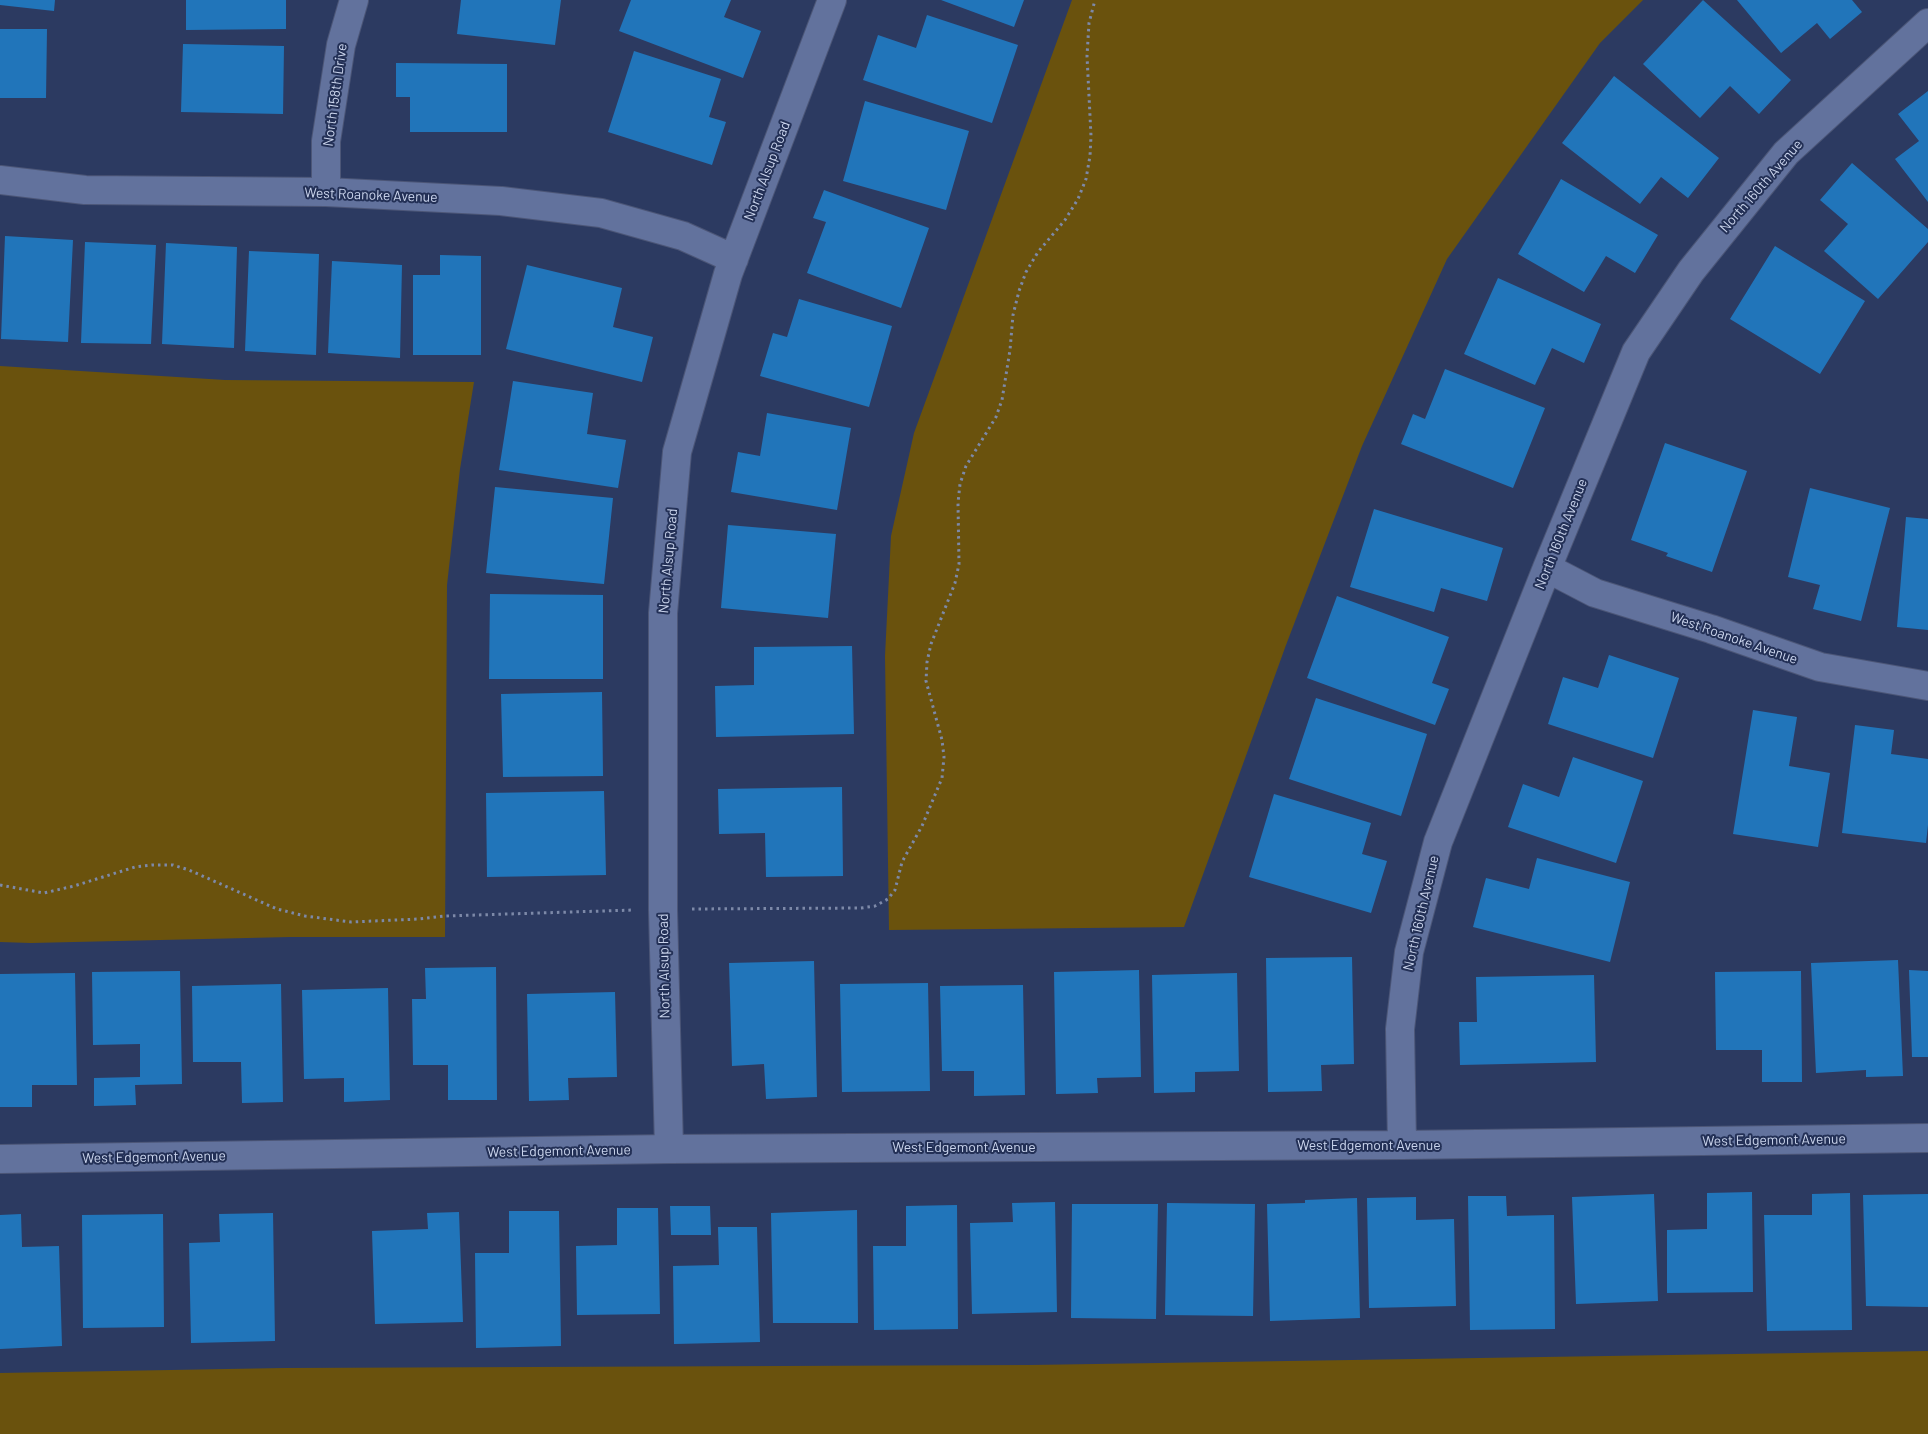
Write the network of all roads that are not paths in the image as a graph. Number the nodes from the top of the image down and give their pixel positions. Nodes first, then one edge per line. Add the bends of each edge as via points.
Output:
1 (354, 0) edge
2 (832, 0) edge
3 (1928, 23) edge
4 (0, 180) edge
5 (326, 192) junction
6 (734, 259) junction
7 (1547, 568) junction
8 (1928, 686) edge
9 (1928, 1138) edge
10 (1402, 1145) junction
11 (669, 1149) junction
12 (0, 1159) edge

1 - 5 street, North 158th Drive via 341,45 326,141
2 - 6 street, North Alsup Road
3 - 7 street, North 160th Avenue via 1786,153 1691,271 1636,352
4 - 5 street, West Roanoke Avenue via 85,190
5 - 6 street, West Roanoke Avenue via 500,201 601,213 684,236
6 - 11 street, North Alsup Road via 677,452 663,612 663,910
7 - 8 street, West Roanoke Avenue via 1595,593 1820,667
7 - 10 street, North 160th Avenue via 1438,842 1409,952 1400,1029
9 - 10 street, West Edgemont Avenue
10 - 11 street, West Edgemont Avenue
11 - 12 street, West Edgemont Avenue

